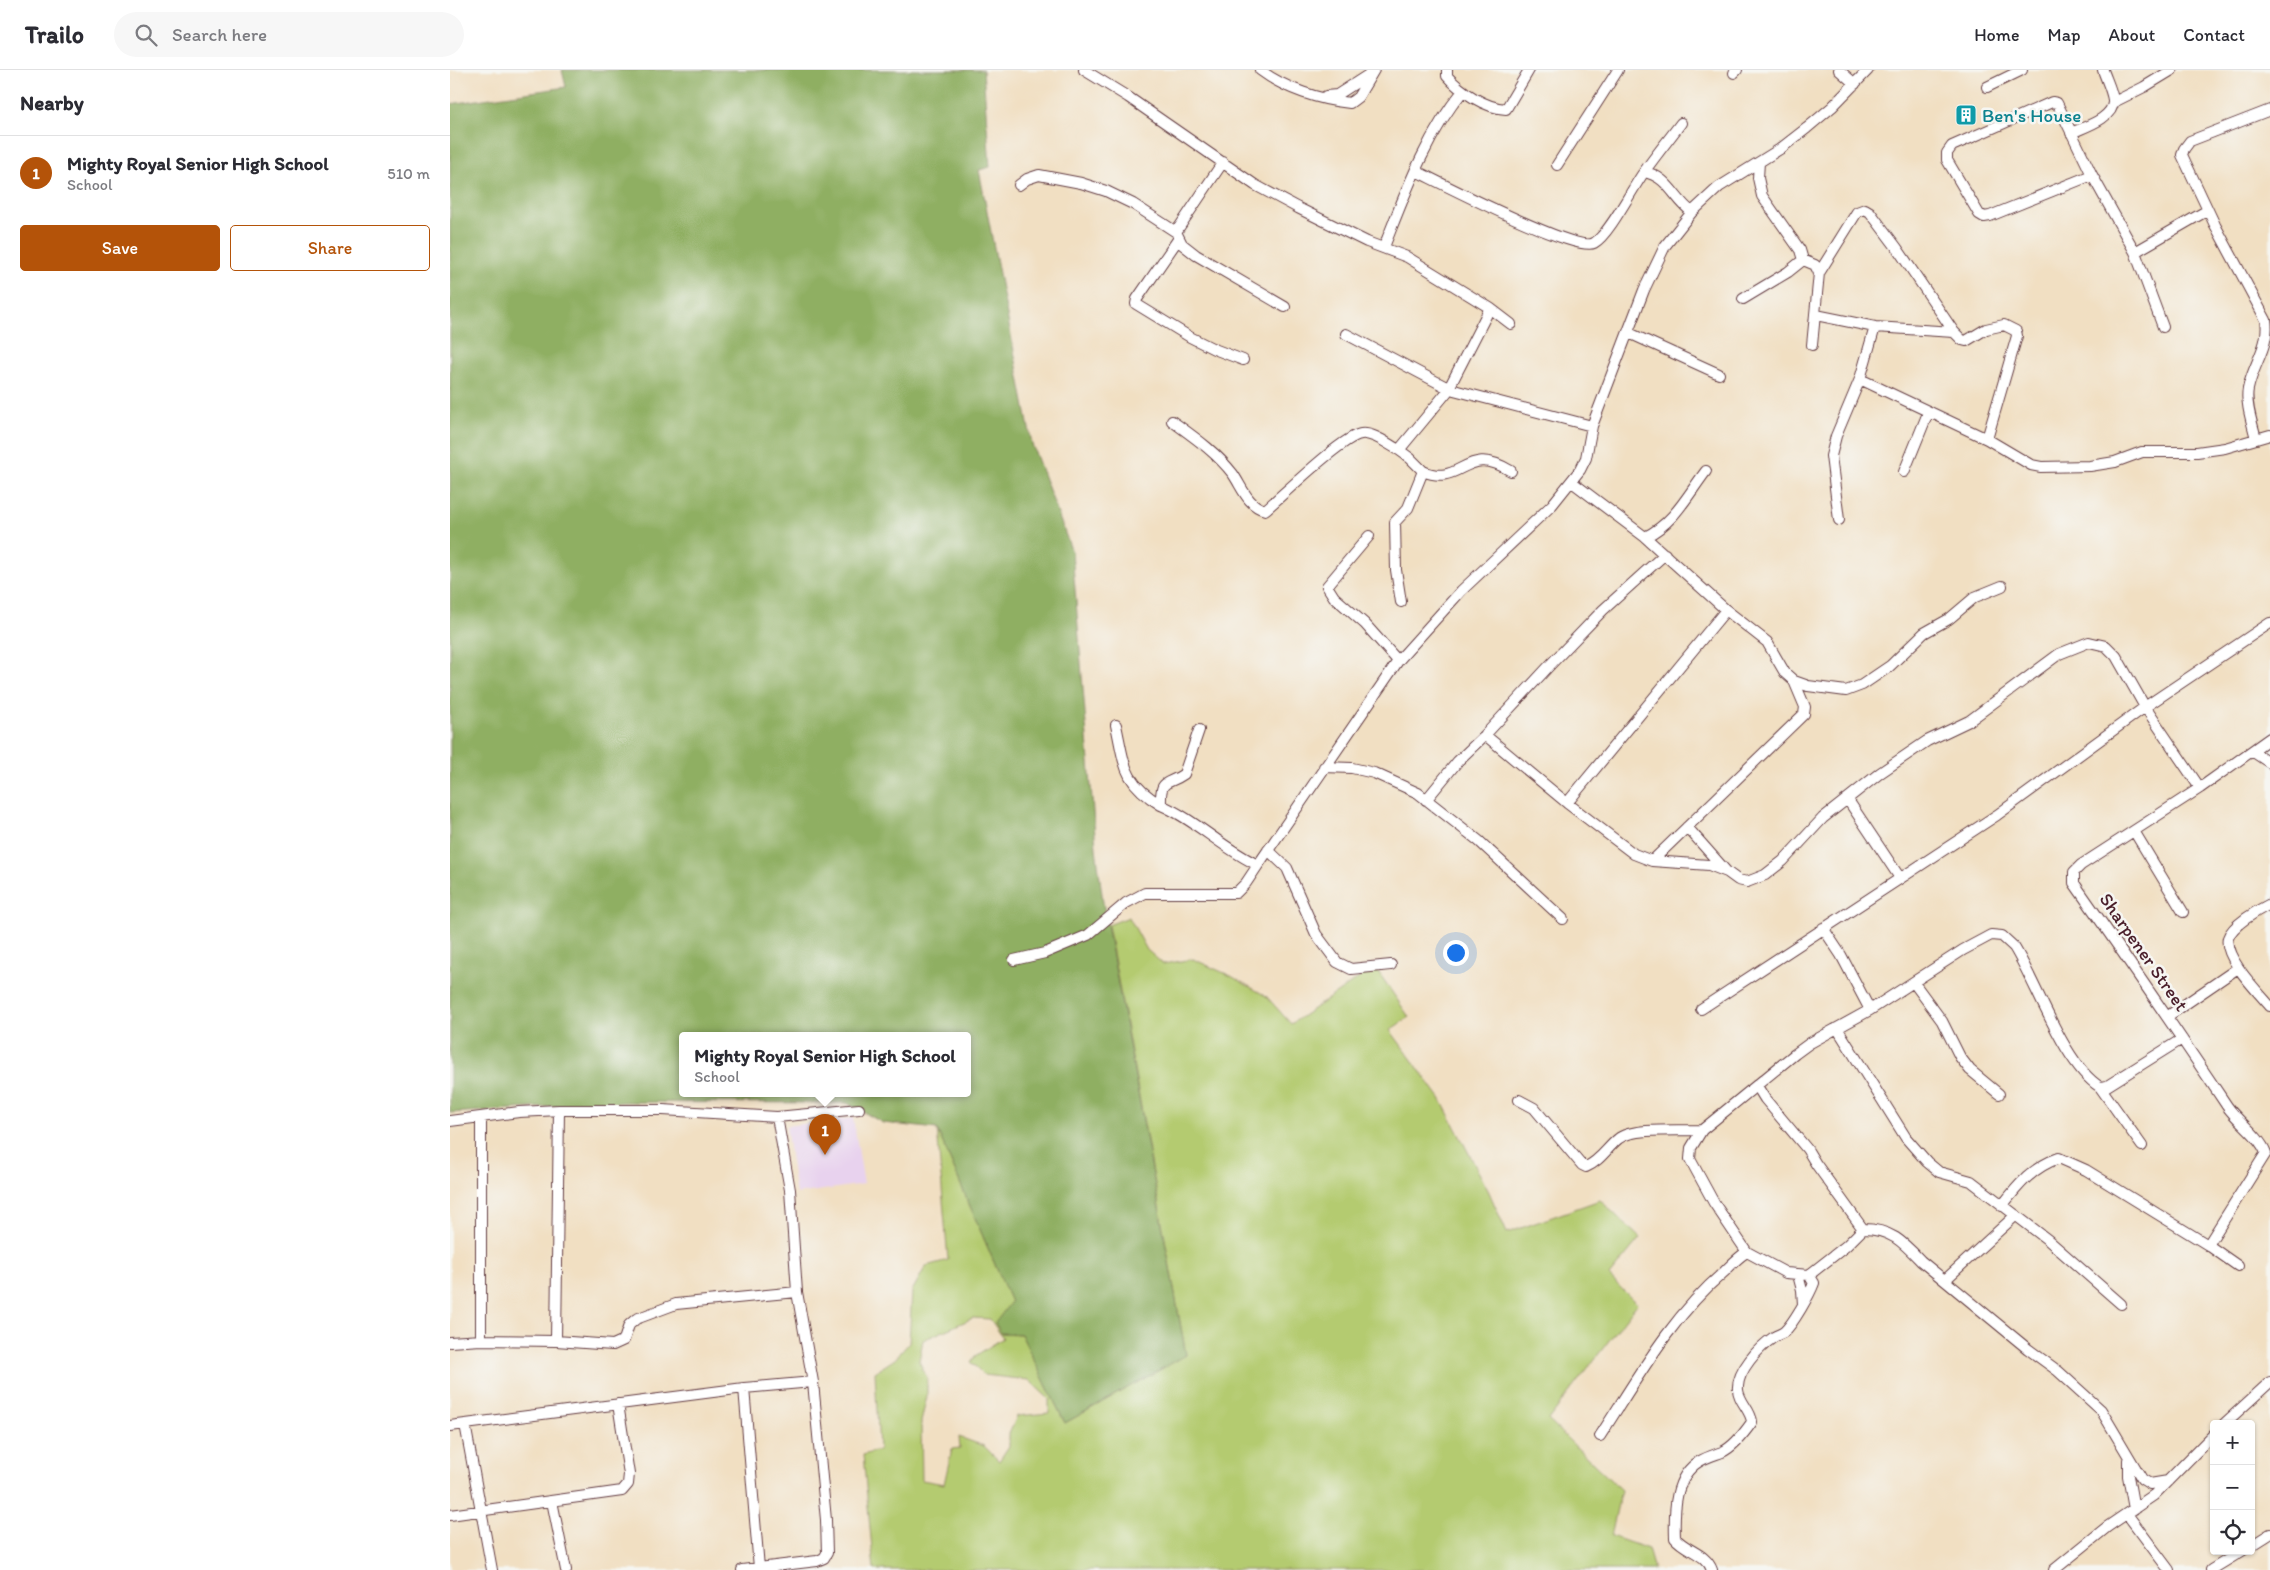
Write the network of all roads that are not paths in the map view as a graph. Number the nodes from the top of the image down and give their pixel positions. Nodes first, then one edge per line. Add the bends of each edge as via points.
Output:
1 (1084, 70) edge
2 (1447, 70) edge
3 (1529, 70) edge
4 (1618, 70) edge
5 (1839, 70) edge
6 (1868, 70) edge
7 (2022, 70) edge
8 (2103, 70) edge
9 (2172, 70) edge
10 (1264, 71) edge
11 (1373, 72) edge
12 (1854, 84) junction
13 (1987, 87) dead end
14 (1463, 91) junction
15 (2114, 102) junction
16 (2270, 110) edge
17 (1681, 123) dead end
18 (2072, 133) junction
19 (1222, 162) junction
20 (1759, 162) junction
21 (1557, 165) dead end
22 (1416, 171) junction
23 (1644, 172) junction
24 (2092, 175) junction
25 (1019, 185) dead end
26 (2208, 210) junction
27 (1692, 212) junction
28 (1178, 235) junction
29 (1384, 247) junction
30 (2135, 252) junction
31 (1803, 260) junction
32 (1819, 273) junction
33 (1743, 299) dead end
34 (1285, 307) dead end
35 (1490, 308) junction
36 (1816, 314) junction
37 (1511, 324) dead end
38 (1874, 327) junction
39 (2163, 327) dead end
40 (1954, 332) junction
41 (1629, 333) junction
42 (1346, 334) dead end
43 (1812, 345) dead end
44 (1243, 360) dead end
45 (1719, 374) dead end
46 (1860, 379) junction
47 (1450, 389) junction
48 (1928, 413) junction
49 (1172, 420) dead end
50 (1592, 426) junction
51 (2270, 435) edge
52 (1987, 439) junction
53 (2256, 439) junction
54 (1399, 450) junction
55 (1422, 471) junction
56 (1511, 471) dead end
57 (1706, 471) dead end
58 (1904, 472) dead end
59 (1572, 482) junction
60 (1839, 520) dead end
61 (1661, 530) junction
62 (1369, 536) dead end
63 (1645, 538) junction
64 (1661, 550) junction
65 (2002, 586) dead end
66 (1401, 602) dead end
67 (1726, 610) junction
68 (2270, 623) edge
69 (1398, 661) junction
70 (1794, 681) junction
71 (2145, 707) junction
72 (1116, 725) dead end
73 (1199, 730) dead end
74 (1485, 735) junction
75 (2270, 738) edge
76 (2252, 751) junction
77 (2270, 763) edge
78 (1324, 767) junction
79 (2200, 788) junction
80 (1426, 800) junction
81 (1848, 800) junction
82 (1567, 803) junction
83 (1160, 805) junction
84 (1687, 827) junction
85 (2134, 830) junction
86 (1268, 850) junction
87 (1652, 861) junction
88 (1258, 864) junction
89 (1727, 872) junction
90 (1900, 878) junction
91 (2270, 904) edge
92 (2183, 912) dead end
93 (1563, 919) dead end
94 (1824, 928) junction
95 (1014, 960) dead end
96 (1391, 965) dead end
97 (2238, 968) junction
98 (1914, 983) junction
99 (2270, 1006) edge
100 (1701, 1009) dead end
101 (1870, 1010) junction
102 (2168, 1016) junction
103 (1837, 1028) junction
104 (2182, 1039) junction
105 (1757, 1086) junction
106 (2100, 1088) junction
107 (1999, 1094) dead end
108 (1519, 1100) dead end
109 (859, 1109) dead end
110 (560, 1110) junction
111 (777, 1117) junction
112 (480, 1118) junction
113 (450, 1121) edge
114 (1702, 1130) junction
115 (2142, 1146) dead end
116 (2002, 1206) junction
117 (2016, 1215) junction
118 (1862, 1229) junction
119 (2208, 1245) junction
120 (1747, 1252) junction
121 (2238, 1266) dead end
122 (1809, 1275) junction
123 (1798, 1276) junction
124 (1945, 1280) junction
125 (797, 1292) junction
126 (1803, 1304) junction
127 (2121, 1304) dead end
128 (481, 1340) junction
129 (556, 1341) junction
130 (450, 1342) edge
131 (813, 1382) junction
132 (2270, 1382) edge
133 (744, 1388) junction
134 (618, 1404) junction
135 (2228, 1420) edge
136 (465, 1424) junction
137 (450, 1426) edge
138 (1600, 1436) dead end
139 (2210, 1438) edge
140 (2128, 1458) junction
141 (2168, 1481) junction
142 (552, 1501) junction
143 (481, 1510) junction
144 (2131, 1511) junction
145 (450, 1515) edge
146 (2270, 1534) edge
147 (2255, 1543) edge
148 (2235, 1555) edge
149 (791, 1567) edge
150 (759, 1568) junction
151 (492, 1570) edge
152 (566, 1570) edge
153 (742, 1570) edge
154 (1712, 1570) edge
155 (2054, 1570) edge
156 (2169, 1570) edge
157 (2211, 1570) edge

1 - 19 street
2 - 14 street via 1450,79
3 - 14 street via 1506,109 1494,107
4 - 21 street
5 - 12 street
6 - 12 street
7 - 13 street
8 - 15 street
9 - 15 street
10 - 11 street via 1289,86 1350,103 1358,97
12 - 20 street via 1807,128
14 - 22 street via 1434,134
15 - 18 street via 2109,113
16 - 26 street via 2203,135 2186,145 2182,155
17 - 23 street
18 - 24 street
18 - 24 street via 2058,105 2052,102 1952,146 1947,160 1984,217
19 - 28 street
19 - 29 street via 1255,185 1298,208
20 - 27 street via 1719,187
20 - 31 street via 1762,196 1800,250
22 - 23 street via 1554,236 1588,245 1606,232
22 - 29 street
23 - 27 street via 1669,185 1679,201
24 - 30 street
25 - 28 street via 1039,175 1081,183 1134,204
26 - 30 street
26 - 53 street via 2266,320 2269,332 2248,390
27 - 41 street via 1665,246 1644,290
28 - 34 street via 1182,244 1196,255
28 - 44 street via 1136,304 1190,337
29 - 35 street via 1408,257
30 - 39 street
31 - 32 street via 1815,265
31 - 33 street
32 - 36 street
32 - 40 street via 1857,212 1865,209 1897,248
35 - 37 street
35 - 47 street
36 - 38 street
36 - 43 street
38 - 40 street
38 - 46 street
40 - 52 street via 1966,341 1986,329 2004,325 2016,331
41 - 45 street
41 - 50 street
42 - 47 street
46 - 48 street
46 - 60 street via 1831,456
47 - 50 street
47 - 54 street
48 - 52 street
48 - 58 street
49 - 54 street via 1219,457 1250,500 1265,510 1330,453 1360,434 1367,434
50 - 59 street via 1586,458
51 - 53 street
52 - 53 street via 2031,464 2050,468 2115,462 2142,452 2197,452
54 - 55 street
55 - 56 street via 1443,475 1477,460 1498,463
55 - 66 street via 1408,508 1395,522 1396,570
57 - 61 street
59 - 63 street
59 - 69 street via 1461,591
61 - 63 street
61 - 64 street
62 - 69 street via 1327,586
63 - 64 street
64 - 67 street
64 - 74 street
65 - 70 street via 1975,598 1955,615 1924,633 1890,666 1862,685 1846,691
67 - 70 street via 1767,642 1785,674
67 - 82 street
68 - 71 street
69 - 78 street
70 - 84 street via 1805,707 1804,714
71 - 79 street
71 - 81 street via 2116,656 2106,646 2089,642 2059,654 1969,721 1927,741 1880,773
71 - 90 street via 1997,815
72 - 83 street via 1132,784
73 - 83 street via 1184,774 1164,784
74 - 80 street via 1458,761
74 - 82 street
75 - 76 street, Sharpener Street
76 - 77 street
76 - 79 street, Sharpener Street
78 - 80 street via 1345,767 1374,773 1411,789
78 - 86 street
79 - 85 street, Sharpener Street
80 - 93 street via 1479,842
81 - 89 street via 1824,818 1783,862 1766,875 1747,882
81 - 90 street
82 - 87 street via 1634,854
83 - 88 street via 1185,816 1245,859
84 - 87 street
84 - 89 street
85 - 92 street
85 - 102 street, Sharpener Street via 2081,865 2074,872 2074,882
86 - 88 street
86 - 96 street via 1287,868 1316,934 1337,962 1351,969
87 - 89 street via 1709,866
88 - 95 street via 1236,893 1145,893 1126,903 1088,935
90 - 94 street
91 - 97 street via 2233,930 2228,939 2229,950
94 - 100 street
94 - 101 street
97 - 99 street
97 - 102 street
98 - 101 street
98 - 106 street via 1991,935 2002,936 2024,964 2070,1054
98 - 107 street via 1942,1021 1960,1058
101 - 103 street
102 - 104 street, Sharpener Street
103 - 105 street via 1810,1043
103 - 116 street via 1906,1138 1927,1162 1939,1172 1971,1181
104 - 106 street
104 - 119 street, Sharpener Street via 2233,1114 2266,1153
105 - 114 street
105 - 118 street via 1807,1149
106 - 115 street
108 - 114 street via 1534,1108 1586,1167 1619,1138 1633,1132
109 - 111 street
110 - 111 street via 663,1110
110 - 112 street
110 - 129 street
111 - 125 street via 790,1190
112 - 113 street
112 - 128 street
114 - 120 street via 1691,1148 1690,1159 1714,1204
116 - 117 street
116 - 119 street via 2018,1184 2043,1164 2059,1158 2086,1170
117 - 124 street
117 - 127 street
118 - 122 street
118 - 124 street via 1886,1232 1906,1245
119 - 121 street
120 - 123 street
120 - 138 street via 1710,1283 1683,1313 1661,1341
122 - 123 street
122 - 126 street via 1814,1283
123 - 126 street
124 - 140 street via 2058,1370 2101,1410
125 - 129 street via 676,1304 636,1319 628,1325 624,1340 613,1345
125 - 131 street
126 - 154 street via 1784,1332 1761,1348 1740,1378 1738,1390 1752,1422 1723,1452 1698,1462 1680,1482 1675,1538 1709,1562
128 - 129 street
128 - 130 street
131 - 133 street
131 - 149 street via 827,1553 817,1561
132 - 135 street
133 - 134 street
133 - 150 street
134 - 136 street
134 - 142 street via 628,1484 622,1491
136 - 137 street
136 - 143 street
139 - 141 street
140 - 141 street via 2146,1482
140 - 144 street
141 - 144 street
142 - 143 street
142 - 152 street
143 - 145 street
143 - 151 street
144 - 155 street
144 - 156 street
146 - 147 street
148 - 157 street
149 - 150 street
150 - 153 street

